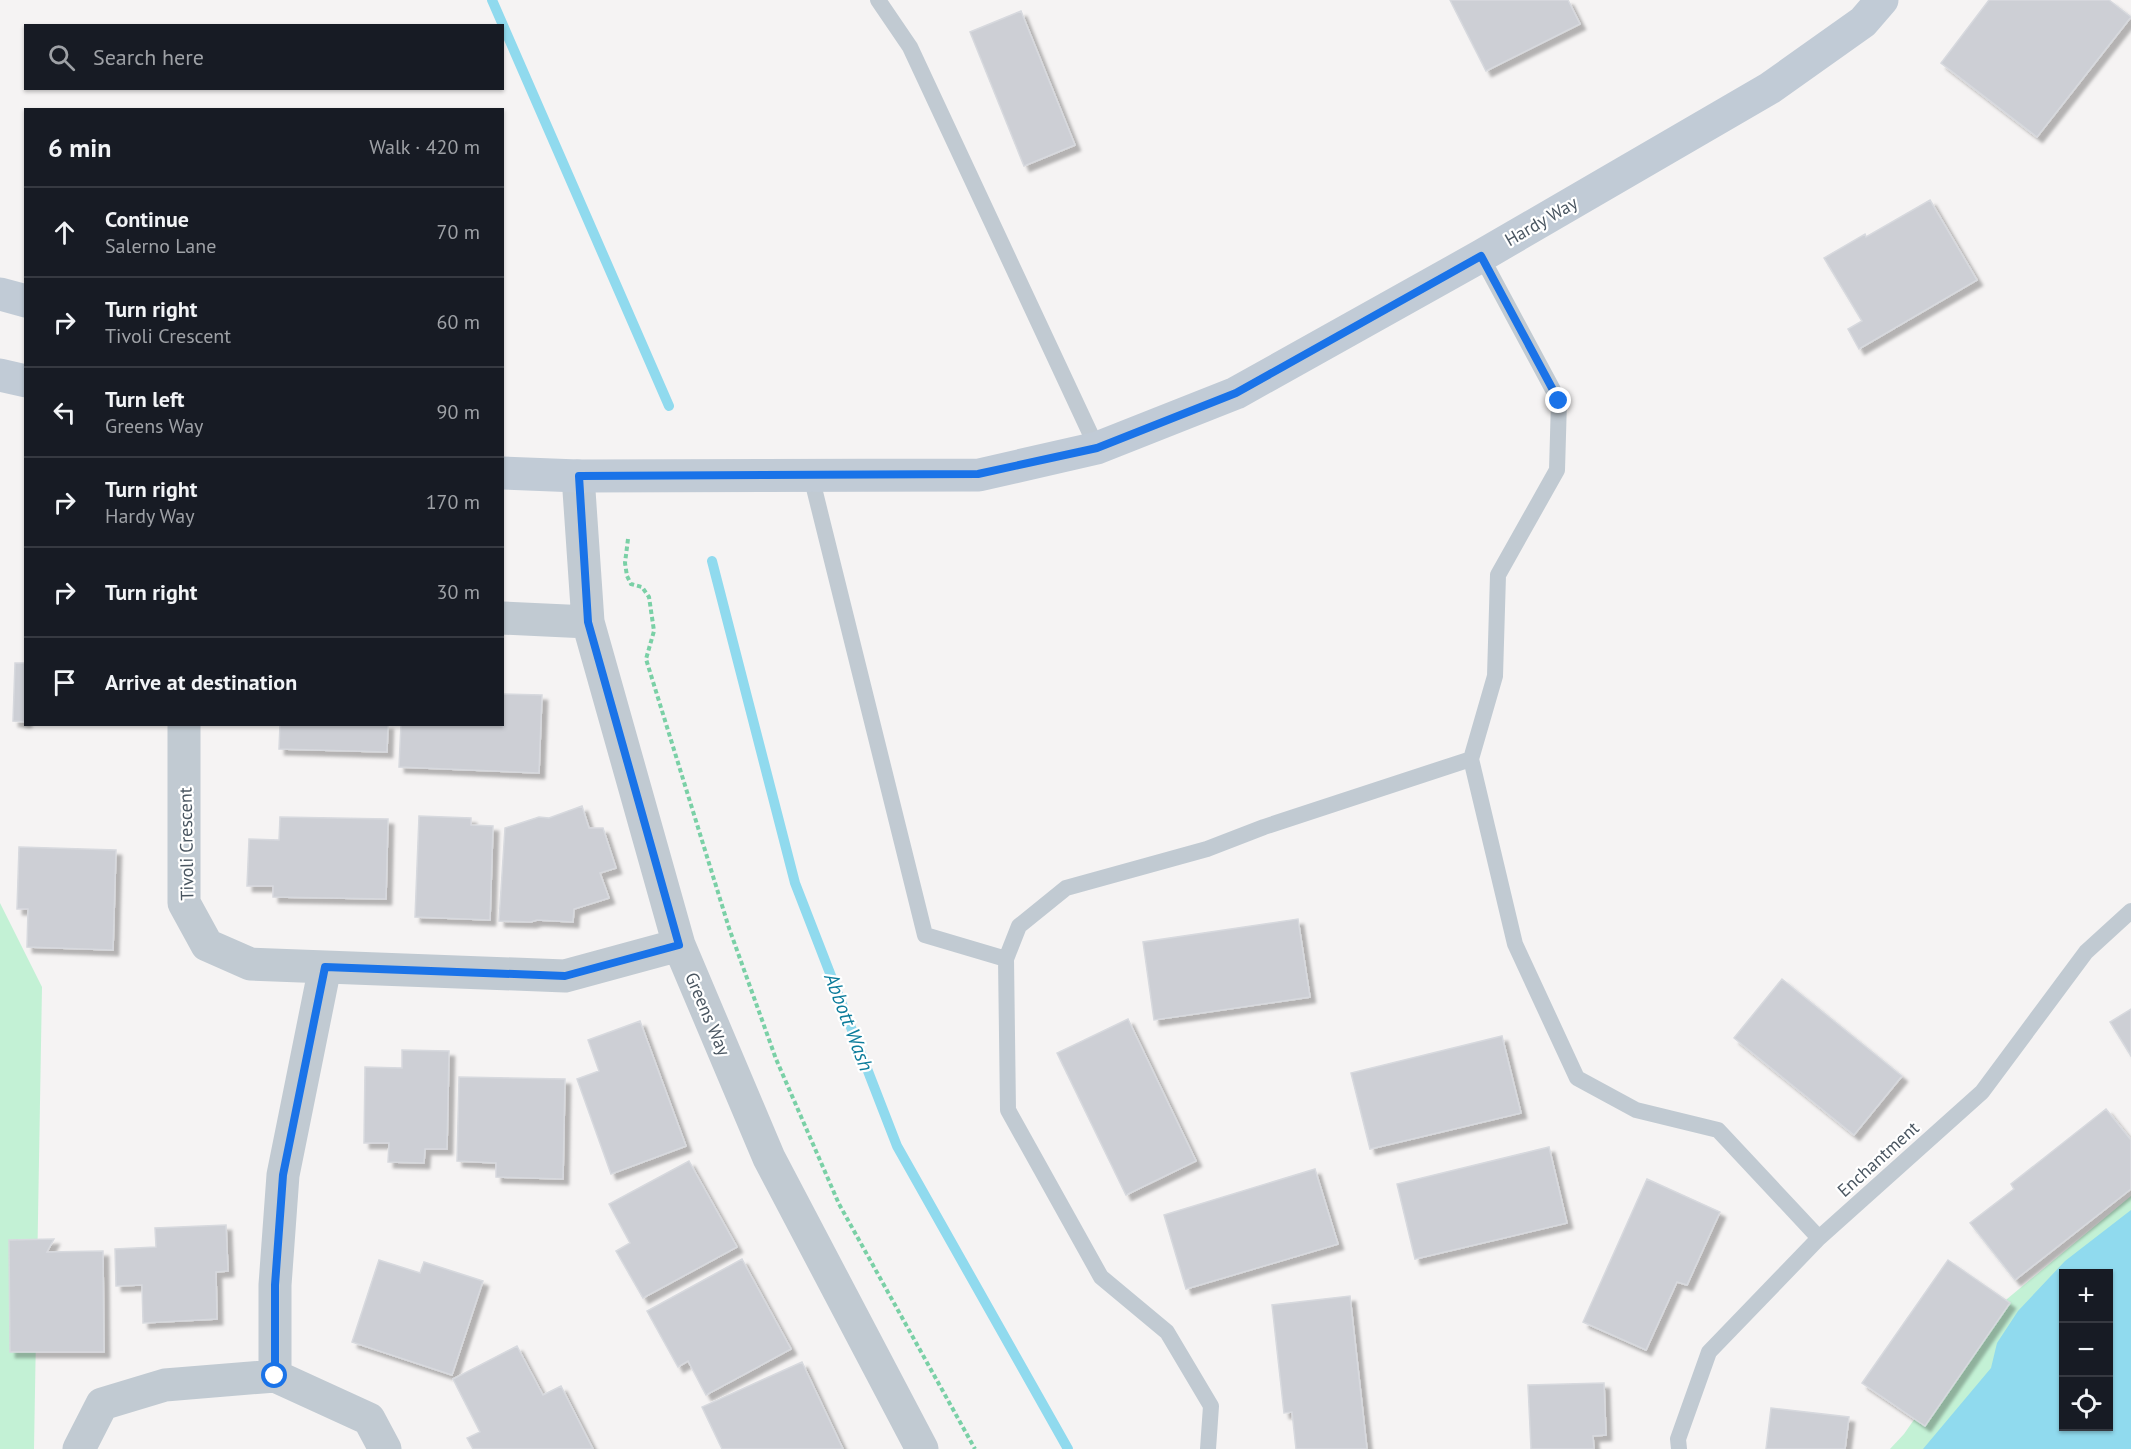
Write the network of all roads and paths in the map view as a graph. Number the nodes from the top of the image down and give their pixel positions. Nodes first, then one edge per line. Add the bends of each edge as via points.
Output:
1 (878, 0) edge
2 (1882, 0) edge
3 (1481, 256) junction
4 (0, 294) edge
5 (24, 300) edge
6 (0, 375) edge
7 (24, 381) edge
8 (1097, 448) junction
9 (504, 457) edge
10 (504, 473) edge
11 (579, 476) junction
12 (811, 476) junction
13 (628, 539) dead end
14 (504, 618) edge
15 (588, 622) junction
16 (184, 726) edge
17 (1471, 759) junction
18 (2131, 911) edge
19 (679, 945) junction
20 (1006, 959) junction
21 (325, 967) junction
22 (1820, 1238) junction
23 (275, 1376) junction
24 (79, 1449) edge
25 (386, 1449) edge
26 (922, 1449) edge
27 (975, 1449) edge
28 (1208, 1449) edge
29 (1678, 1449) edge

1 - 8 lane via 910,47
2 - 3 main road, Hardy Way via 1863,22 1770,88
3 - 8 main road, Hardy Way via 1236,393
3 - 17 lane via 1559,401 1557,470 1498,575 1495,675
4 - 5 main road
6 - 7 main road
8 - 12 main road, Hardy Way via 978,474
9 - 11 main road, Hardy Way
10 - 11 main road, Hardy Way
11 - 12 main road, Hardy Way
11 - 15 street, Greens Way
12 - 20 lane via 925,935
13 - 27 path via 627,576 631,584 642,587 649,597 654,631 646,659 729,928 776,1059 839,1204
14 - 15 street
15 - 19 street, Greens Way
16 - 21 street, Tivoli Crescent via 184,903 207,945 250,964
17 - 20 lane via 1207,849 1066,888 1019,926
17 - 22 lane via 1515,944 1577,1077 1636,1110 1718,1130
18 - 22 lane, Enchantment via 2086,952 1982,1092
19 - 21 street, Tivoli Crescent via 565,976
19 - 26 street, Greens Way via 769,1158
20 - 28 lane via 1008,1110 1101,1277 1167,1332 1211,1406
21 - 23 street via 283,1175 275,1285
22 - 29 lane, Enchantment via 1709,1352 1678,1439
23 - 24 street via 165,1385 102,1404
23 - 25 street via 369,1419

